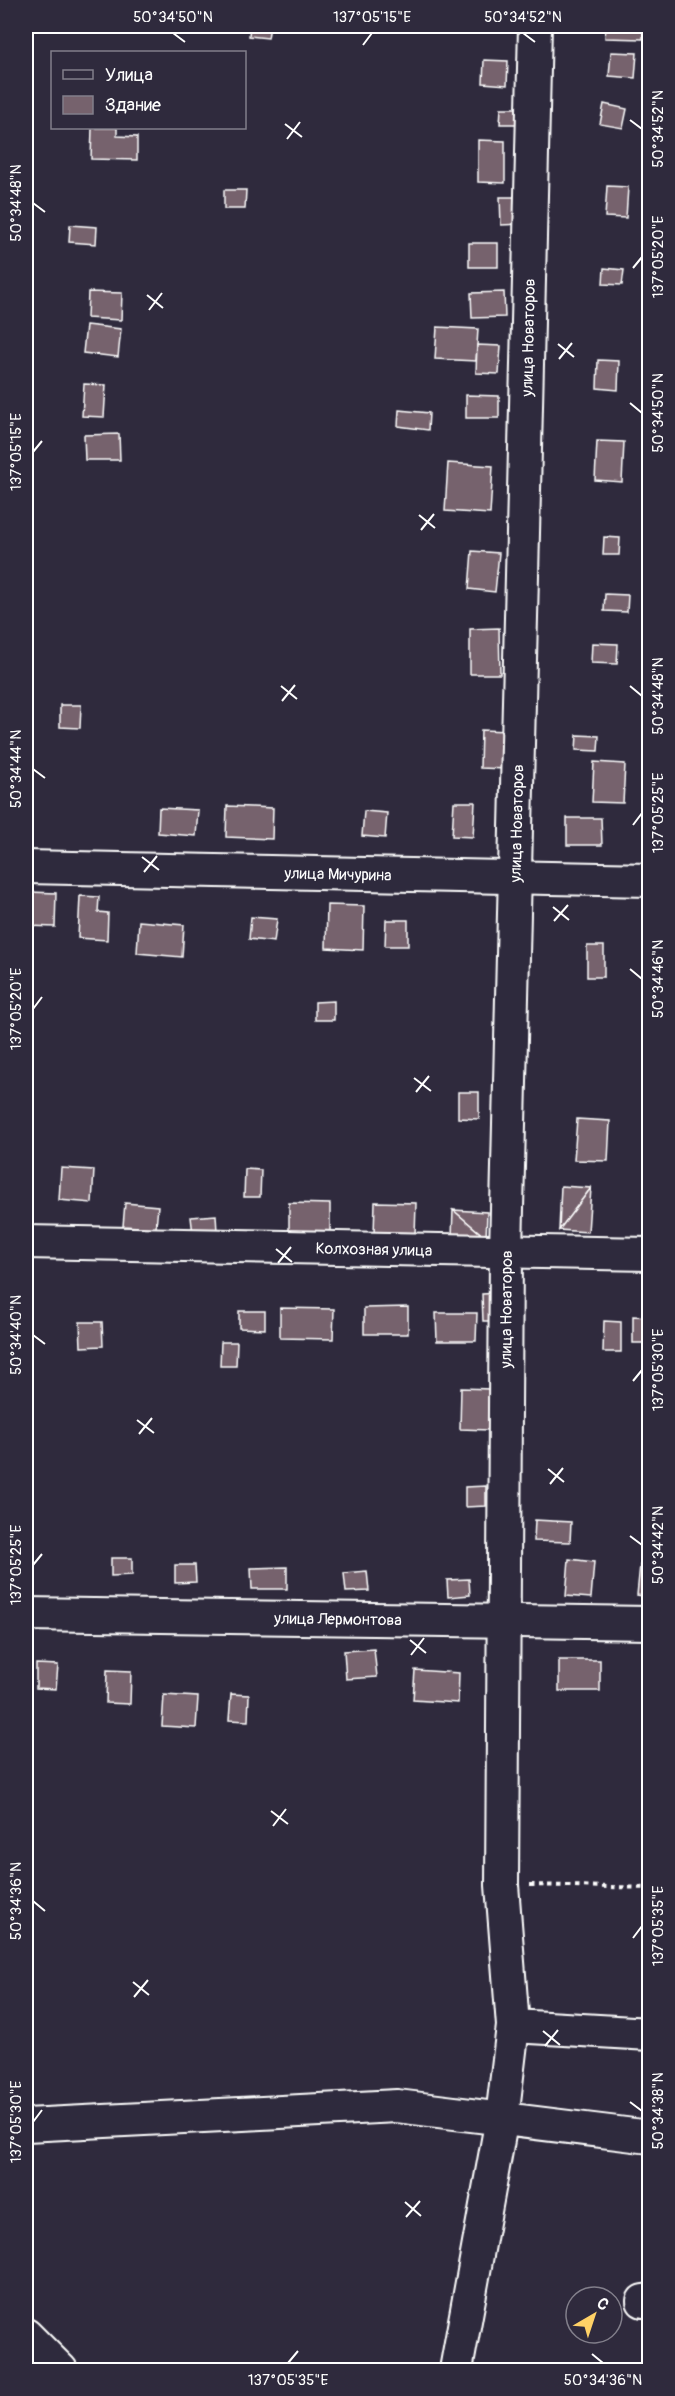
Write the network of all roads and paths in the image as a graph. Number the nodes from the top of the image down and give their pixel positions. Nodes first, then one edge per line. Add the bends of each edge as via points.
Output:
1 (535, 26) edge
2 (26, 867) edge
3 (516, 877) junction
4 (650, 880) edge
5 (26, 1242) edge
6 (506, 1251) junction
7 (650, 1254) edge
8 (26, 1614) edge
9 (505, 1620) junction
10 (650, 1623) edge
11 (502, 1885) junction
12 (650, 1888) edge
13 (513, 2026) junction
14 (650, 2034) edge
15 (502, 2118) junction
16 (26, 2125) edge
17 (650, 2137) edge
18 (26, 2335) edge
19 (62, 2370) edge
20 (456, 2370) edge

1 - 3 street, улица Новаторов
2 - 3 street, улица Мичурина
3 - 4 street, улица Мичурина
3 - 6 street, улица Новаторов
5 - 6 street, Колхозная улица
6 - 7 street, Колхозная улица
6 - 9 street, улица Новаторов
8 - 9 street, улица Лермонтова
9 - 10 street, улица Лермонтова
9 - 11 street, улица Новаторов
11 - 12 path
11 - 13 street, улица Новаторов
13 - 14 street
13 - 15 street, улица Новаторов
15 - 16 street via 397,2106
15 - 17 street
15 - 20 street, улица Новаторов
18 - 19 street

